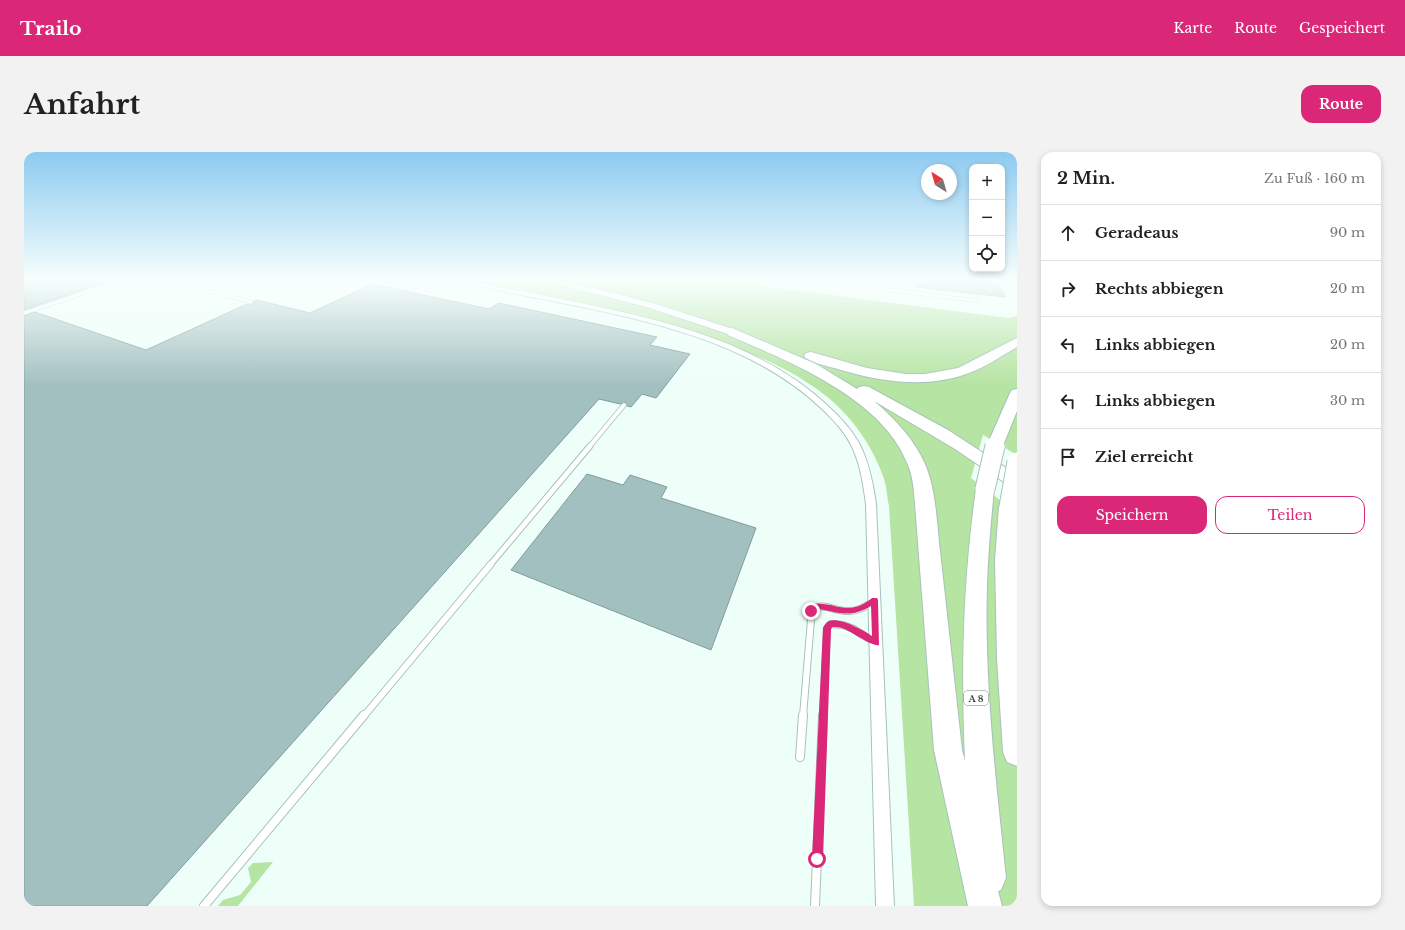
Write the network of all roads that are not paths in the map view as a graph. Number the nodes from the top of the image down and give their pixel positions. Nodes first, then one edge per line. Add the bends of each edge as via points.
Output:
1 (620, 314) edge
2 (679, 314) edge
3 (735, 331) junction
4 (1017, 342) edge
5 (1017, 393) edge
6 (624, 405) dead end
7 (1017, 462) edge
8 (1017, 476) edge
9 (1017, 483) edge
10 (874, 600) junction
11 (876, 643) junction
12 (1017, 752) edge
13 (800, 757) dead end
14 (204, 906) edge
15 (816, 906) edge
16 (885, 906) edge
17 (985, 906) edge
18 (991, 906) edge

1 - 10 street via 661,324 746,355 798,384 829,410 856,445 866,473 871,504
2 - 3 main road
3 - 4 highway via 854,371 898,378 944,376 964,371
3 - 8 highway via 790,351 868,388 936,425
3 - 9 highway via 863,390 930,426
3 - 17 highway via 851,391 890,425 916,464 922,485 926,517 948,750
5 - 18 highway, A 8 / A 8, bridge via 996,443 985,489 977,560 974,644 977,734
6 - 14 lane
7 - 12 highway, bridge via 1009,507 1006,560 1009,651
10 - 11 street
10 - 13 lane via 854,611 819,606 812,608
11 - 15 lane via 862,633 843,625 831,624 827,628
11 - 16 street

